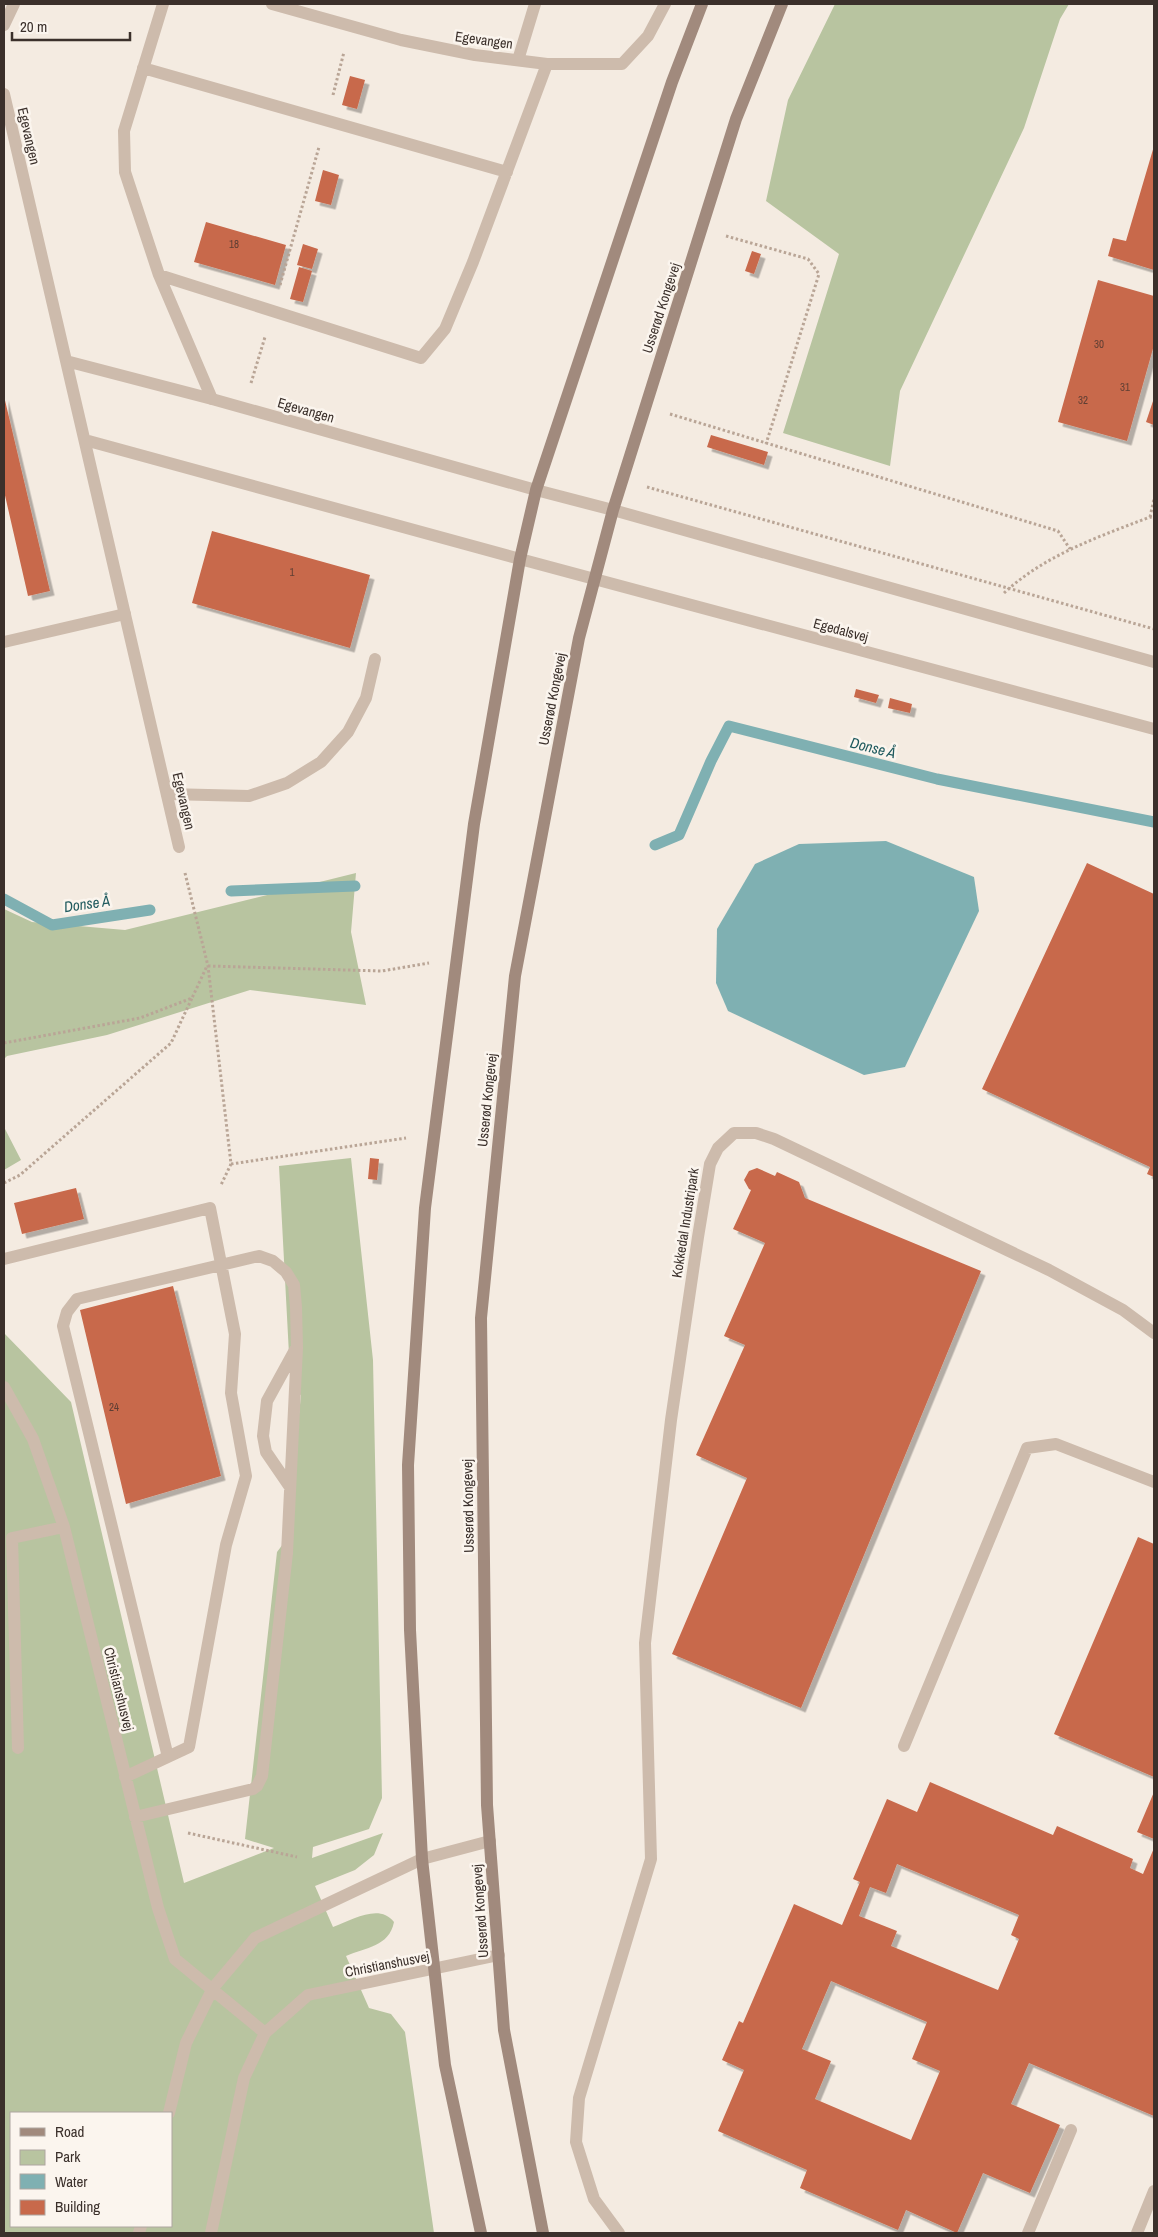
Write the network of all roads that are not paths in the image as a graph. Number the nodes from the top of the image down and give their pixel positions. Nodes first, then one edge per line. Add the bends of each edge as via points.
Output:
1 (14, 4) edge
2 (162, 4) edge
3 (272, 4) edge
4 (535, 4) edge
5 (665, 4) edge
6 (702, 4) edge
7 (782, 4) edge
8 (4, 25) edge
9 (518, 60) junction
10 (547, 64) junction
11 (143, 68) junction
12 (4, 94) edge
13 (507, 172) junction
14 (159, 275) junction
15 (66, 361) junction
16 (212, 399) junction
17 (84, 440) junction
18 (536, 490) junction
19 (613, 510) junction
20 (520, 559) junction
21 (595, 579) junction
22 (125, 614) junction
23 (4, 642) edge
24 (375, 659) dead end
25 (1154, 662) edge
26 (1154, 729) edge
27 (167, 794) junction
28 (179, 847) road end
29 (4, 1259) edge
30 (222, 1266) junction
31 (1154, 1333) edge
32 (296, 1348) junction
33 (4, 1387) edge
34 (1154, 1482) edge
35 (290, 1487) junction
36 (64, 1527) junction
37 (904, 1746) dead end
38 (18, 1748) dead end
39 (168, 1757) junction
40 (125, 1778) junction
41 (135, 1817) junction
42 (490, 1841) junction
43 (422, 1859) junction
44 (499, 1955) junction
45 (435, 1969) junction
46 (213, 1988) junction
47 (265, 2033) junction
48 (169, 2112) edge
49 (1071, 2130) dead end
50 (1154, 2191) edge
51 (211, 2233) edge
52 (481, 2233) edge
53 (543, 2233) edge
54 (620, 2233) edge
55 (1028, 2233) edge
56 (1137, 2233) edge

1 - 8 street
2 - 11 street
3 - 9 street, Egevangen via 401,40
4 - 9 street
5 - 10 street, Egevangen via 648,36 622,64
6 - 18 main road via 672,82
7 - 19 main road, Usserød Kongevej via 736,119
9 - 10 street, Egevangen
10 - 13 street
11 - 13 street
11 - 14 street via 124,131 125,172
12 - 15 street, Egevangen
13 - 14 street via 445,329 421,358
14 - 16 street
15 - 16 street, Egevangen
15 - 17 street, Egevangen
16 - 18 street, Egevangen
17 - 20 street
17 - 22 street, Egevangen
18 - 19 street
18 - 20 main road
19 - 21 main road, Usserød Kongevej
19 - 25 street
20 - 21 street, Egedalsvej
20 - 43 main road via 474,824 425,1208 408,1465 410,1630
21 - 26 street, Egedalsvej
21 - 42 main road, Usserød Kongevej via 579,638 515,976 481,1318
22 - 23 street
22 - 27 street, Egevangen
24 - 27 street via 366,698 348,732 321,762 287,783 249,796
27 - 28 street, Egevangen
29 - 30 street via 210,1208
30 - 32 street via 259,1256 273,1261 286,1272 294,1285
30 - 39 street via 235,1334 230,1393 246,1476 226,1544 189,1747
30 - 39 street via 77,1299 67,1312 63,1326
31 - 54 street, Kokkedal Industripark via 1123,1310 1049,1270 774,1140 756,1133 734,1133 718,1148 710,1164 670,1420 645,1643 651,1859 579,2098 576,2142 594,2199
32 - 35 street
32 - 35 street via 267,1401 263,1436 266,1452
33 - 36 street, Christianshusvej via 34,1439
34 - 37 street via 1056,1444 1027,1448
35 - 41 street via 286,1553 260,1780 253,1789
36 - 38 street via 12,1538
36 - 40 street, Christianshusvej
39 - 40 street
40 - 41 street, Christianshusvej
41 - 46 street, Christianshusvej via 158,1908 175,1959
42 - 43 street
42 - 44 main road, Usserød Kongevej
43 - 45 main road
43 - 46 street via 255,1938
44 - 45 street, Christianshusvej
44 - 53 main road, Usserød Kongevej via 504,2030
45 - 47 street, Christianshusvej via 308,1994
45 - 52 main road via 445,2065
46 - 47 street, Christianshusvej
46 - 48 street via 186,2044
47 - 51 street, Christianshusvej via 244,2078
49 - 55 street
50 - 56 street

